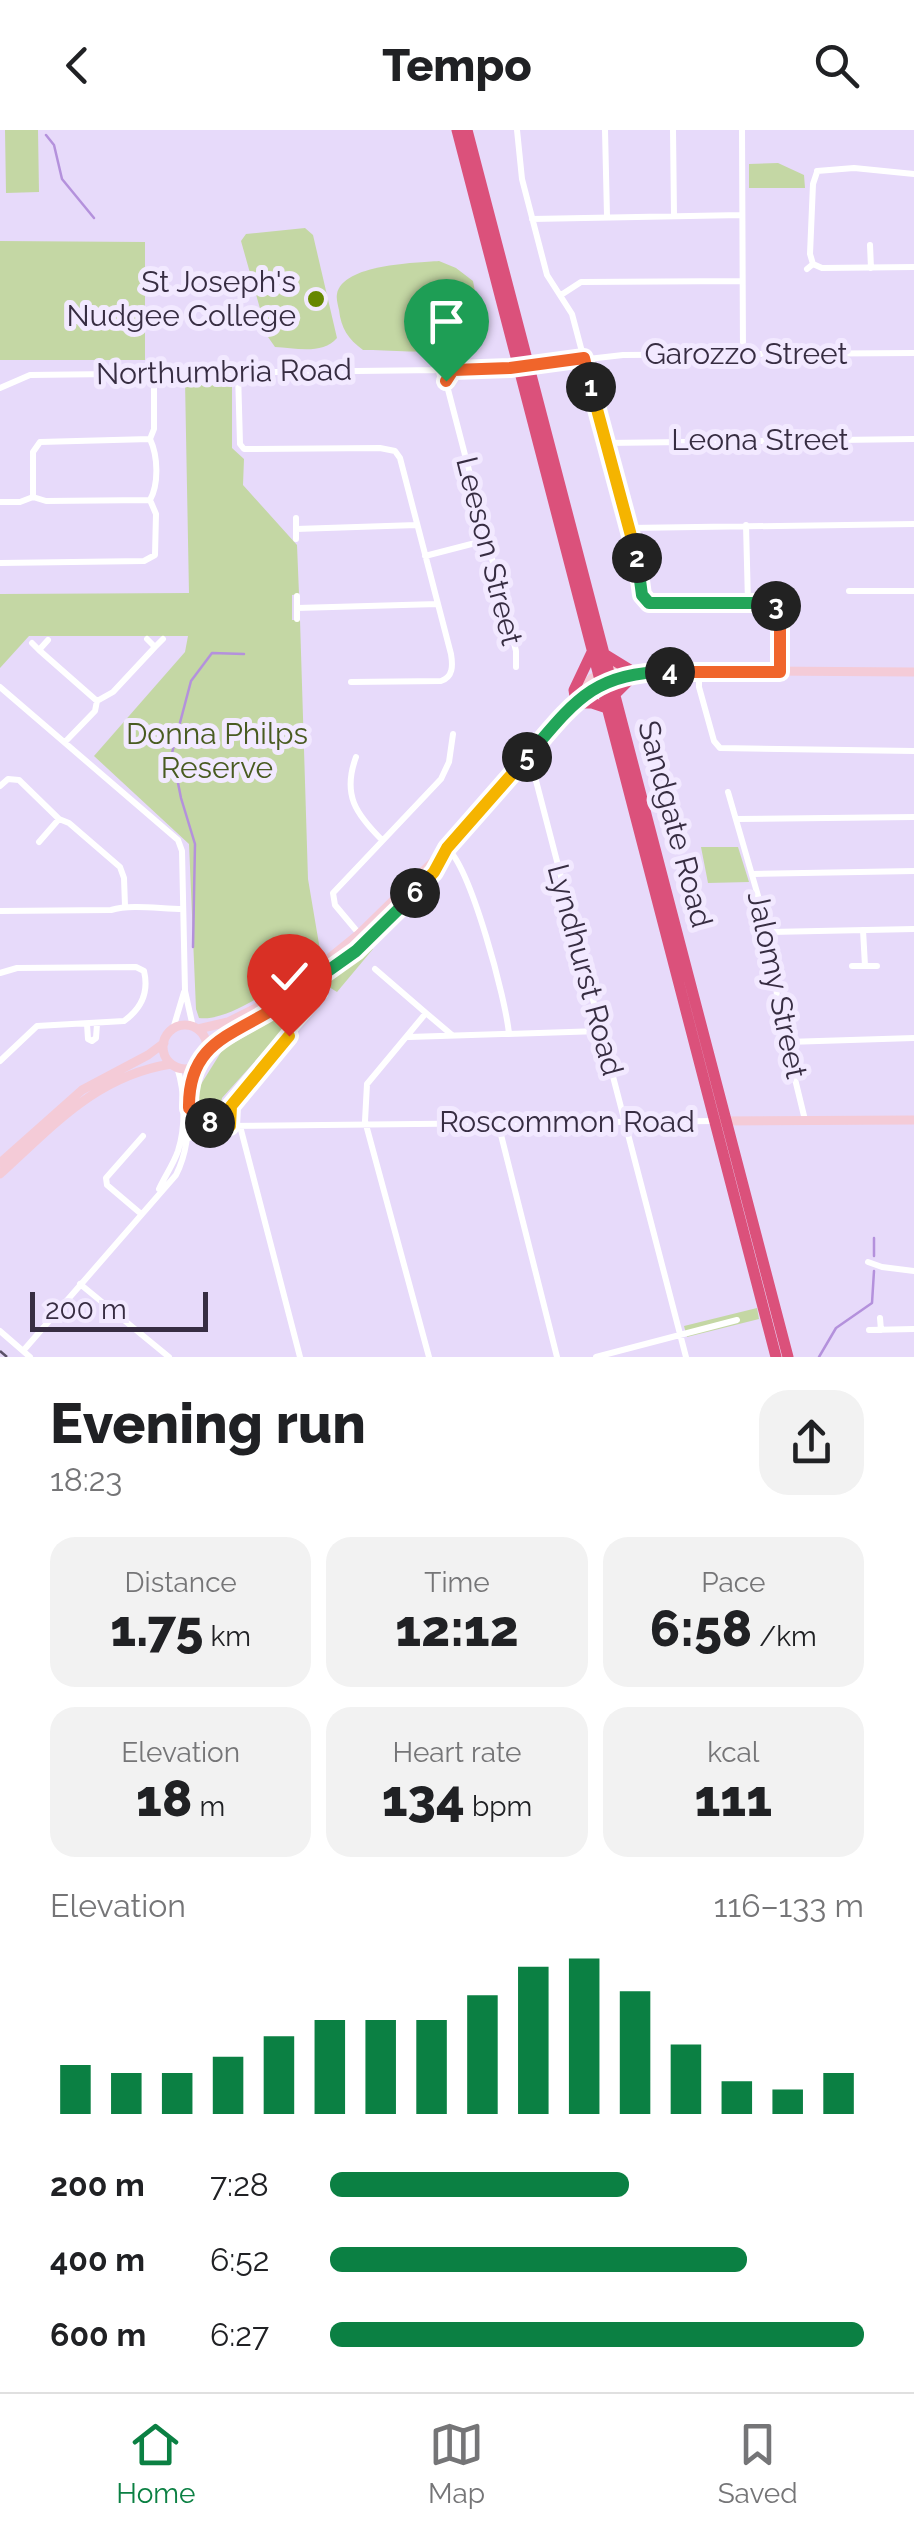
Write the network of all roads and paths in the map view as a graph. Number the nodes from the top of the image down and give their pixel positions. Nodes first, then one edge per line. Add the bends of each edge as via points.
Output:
1 (456, 130) edge
2 (467, 130) edge
3 (518, 130) edge
4 (606, 130) edge
5 (673, 130) edge
6 (742, 130) edge
7 (914, 174) edge
8 (742, 214) junction
9 (674, 215) junction
10 (606, 216) junction
11 (532, 219) junction
12 (870, 244) dead end
13 (871, 268) junction
14 (914, 268) edge
15 (742, 281) junction
16 (561, 295) junction
17 (914, 352) edge
18 (743, 354) junction
19 (584, 358) junction
20 (524, 366) junction
21 (439, 370) junction
22 (452, 370) junction
23 (238, 372) junction
24 (154, 373) junction
25 (446, 378) junction
26 (0, 388) edge
27 (150, 439) junction
28 (914, 439) edge
29 (606, 444) junction
30 (34, 496) junction
31 (150, 500) junction
32 (0, 502) edge
33 (296, 518) dead end
34 (914, 524) edge
35 (417, 525) junction
36 (746, 525) junction
37 (296, 528) junction
38 (628, 528) junction
39 (296, 539) dead end
40 (487, 540) junction
41 (425, 556) junction
42 (0, 563) edge
43 (848, 591) dead end
44 (914, 591) edge
45 (297, 596) dead end
46 (438, 604) junction
47 (748, 604) junction
48 (297, 608) junction
49 (297, 619) dead end
50 (147, 639) dead end
51 (163, 639) dead end
52 (48, 640) dead end
53 (32, 643) dead end
54 (155, 648) junction
55 (40, 650) junction
56 (598, 653) junction
57 (516, 666) dead end
58 (699, 672) junction
59 (780, 672) junction
60 (914, 672) edge
61 (632, 673) junction
62 (605, 677) junction
63 (351, 682) dead end
64 (0, 687) edge
65 (615, 694) junction
66 (97, 701) junction
67 (574, 703) junction
68 (607, 708) junction
69 (454, 734) dead end
70 (65, 743) junction
71 (914, 751) edge
72 (356, 756) dead end
73 (525, 760) junction
74 (0, 786) edge
75 (728, 792) dead end
76 (914, 817) edge
77 (736, 818) junction
78 (59, 819) junction
79 (382, 840) junction
80 (39, 842) dead end
81 (447, 848) junction
82 (914, 870) edge
83 (753, 874) junction
84 (124, 906) junction
85 (183, 909) junction
86 (0, 911) edge
87 (914, 929) edge
88 (863, 930) junction
89 (770, 932) junction
90 (363, 938) junction
91 (852, 966) dead end
92 (865, 966) junction
93 (876, 966) dead end
94 (375, 969) dead end
95 (0, 973) edge
96 (185, 991) junction
97 (325, 995) dead end
98 (426, 1013) junction
99 (86, 1024) junction
100 (97, 1024) junction
101 (196, 1028) junction
102 (173, 1029) junction
103 (600, 1031) junction
104 (452, 1034) junction
105 (509, 1034) junction
106 (409, 1038) junction
107 (914, 1038) edge
108 (164, 1042) junction
109 (787, 1042) junction
110 (207, 1049) junction
111 (0, 1062) edge
112 (174, 1066) junction
113 (194, 1067) junction
114 (189, 1108) junction
115 (806, 1120) junction
116 (914, 1120) edge
117 (721, 1121) junction
118 (625, 1122) junction
119 (498, 1123) junction
120 (367, 1124) junction
121 (220, 1126) junction
122 (230, 1126) junction
123 (240, 1126) junction
124 (143, 1136) dead end
125 (189, 1138) junction
126 (0, 1163) edge
127 (0, 1174) edge
128 (159, 1190) junction
129 (140, 1213) junction
130 (868, 1262) dead end
131 (914, 1270) edge
132 (80, 1284) junction
133 (880, 1318) dead end
134 (737, 1320) dead end
135 (869, 1330) dead end
136 (881, 1330) junction
137 (914, 1330) edge
138 (0, 1331) edge
139 (680, 1335) junction
140 (26, 1354) edge
141 (169, 1357) edge
142 (300, 1357) edge
143 (429, 1357) edge
144 (558, 1357) edge
145 (596, 1357) edge
146 (686, 1357) edge
147 (776, 1357) edge
148 (788, 1357) edge

1 - 20 highway, Sandgate Road
2 - 20 highway, Sandgate Road
3 - 11 street
4 - 10 street
5 - 9 street
6 - 8 street
7 - 13 street via 816,170 810,267
8 - 9 street
8 - 15 street
9 - 10 street
10 - 11 street
11 - 16 street via 547,275
12 - 13 street
13 - 14 street
15 - 16 street via 581,282
15 - 18 street
16 - 19 street
17 - 18 street, Garozzo Street
18 - 19 street, Garozzo Street
19 - 20 street, Garozzo Street
19 - 29 street
20 - 22 street
20 - 56 highway, Sandgate Road
21 - 22 street, Northumbria Road
21 - 23 street, Northumbria Road
21 - 25 street
22 - 25 street
23 - 24 street, Northumbria Road
23 - 35 street via 242,448 395,451
24 - 26 street, Northumbria Road via 30,375
24 - 27 street
25 - 40 street, Leeson Street
27 - 30 street via 40,442 33,452
27 - 31 street via 156,486
28 - 29 street, Leona Street
29 - 38 street
30 - 31 street
30 - 32 street
31 - 42 street via 156,511 150,560
33 - 37 street
34 - 36 street
35 - 37 street
35 - 41 street
36 - 38 street
36 - 47 street
37 - 39 street
38 - 47 street via 642,598 656,604
40 - 41 street
40 - 57 street, Leeson Street
41 - 46 street
43 - 44 street
45 - 48 street
46 - 48 street
46 - 63 street via 452,661 448,677
47 - 59 street via 778,610
48 - 49 street
50 - 54 street
51 - 54 street
52 - 55 street
53 - 55 street
54 - 66 street
55 - 66 street
56 - 61 highway
56 - 62 highway, Sandgate Road
56 - 67 highway via 574,690
58 - 59 main road
58 - 61 main road
58 - 71 street via 717,746
59 - 60 main road
61 - 62 main road
61 - 65 highway
62 - 65 highway, Sandgate Road
62 - 67 main road via 589,680
62 - 68 highway, Sandgate Road
64 - 70 street
65 - 117 highway, Sandgate Road
66 - 70 street
67 - 68 highway
67 - 73 main road
68 - 117 highway, Sandgate Road
69 - 79 street via 441,779
70 - 85 street via 178,840
72 - 79 street via 354,808
73 - 81 main road
73 - 103 street, Lyndhurst Road via 534,773
74 - 78 street via 16,779
75 - 77 street, Jalomy Street
76 - 77 street
77 - 83 street, Jalomy Street
78 - 80 street
78 - 84 street via 120,867
79 - 90 street via 333,893
81 - 90 main road via 434,872
81 - 105 street via 481,922
82 - 83 street
83 - 89 street, Jalomy Street
84 - 85 street
84 - 86 street
85 - 96 street
87 - 88 street
88 - 89 street
88 - 92 street
89 - 109 street, Jalomy Street
90 - 101 main road via 273,998 228,1022
90 - 110 main road via 305,990
91 - 92 street
92 - 93 street
94 - 98 street
95 - 100 street via 142,969 146,991 130,1016
96 - 101 street
96 - 102 street
97 - 122 street via 231,1106
98 - 104 street
98 - 106 street
99 - 100 street
99 - 100 street via 92,1041
99 - 111 street via 37,1026
101 - 102 main road
101 - 110 main road
102 - 108 main road
103 - 105 street
103 - 118 street, Lyndhurst Road
104 - 105 street
104 - 106 street
106 - 120 street via 367,1084
107 - 109 street
108 - 112 main road
108 - 126 main road via 84,1089
109 - 115 street, Jalomy Street
110 - 113 main road
112 - 113 main road
112 - 127 main road via 138,1070 91,1094
112 - 128 street via 182,1090 182,1131
113 - 114 street
114 - 121 street
114 - 125 street
115 - 116 main road, Roscommon Road
115 - 117 main road, Roscommon Road
117 - 118 street, Roscommon Road
117 - 147 highway, Sandgate Road
117 - 148 highway, Sandgate Road
118 - 119 street, Roscommon Road
118 - 139 street, Lyndhurst Road
119 - 120 street, Roscommon Road
119 - 144 street
120 - 123 street, Roscommon Road
120 - 143 street
121 - 122 street, Roscommon Road
121 - 125 street, Roscommon Road
122 - 123 street, Roscommon Road
123 - 142 street
124 - 129 street via 106,1178
125 - 128 street via 176,1174
128 - 129 street
129 - 132 street
130 - 131 street
132 - 140 street
132 - 141 street
133 - 136 street
134 - 139 street
135 - 136 street
136 - 137 street
138 - 140 street
139 - 145 street
139 - 146 street, Lyndhurst Road

